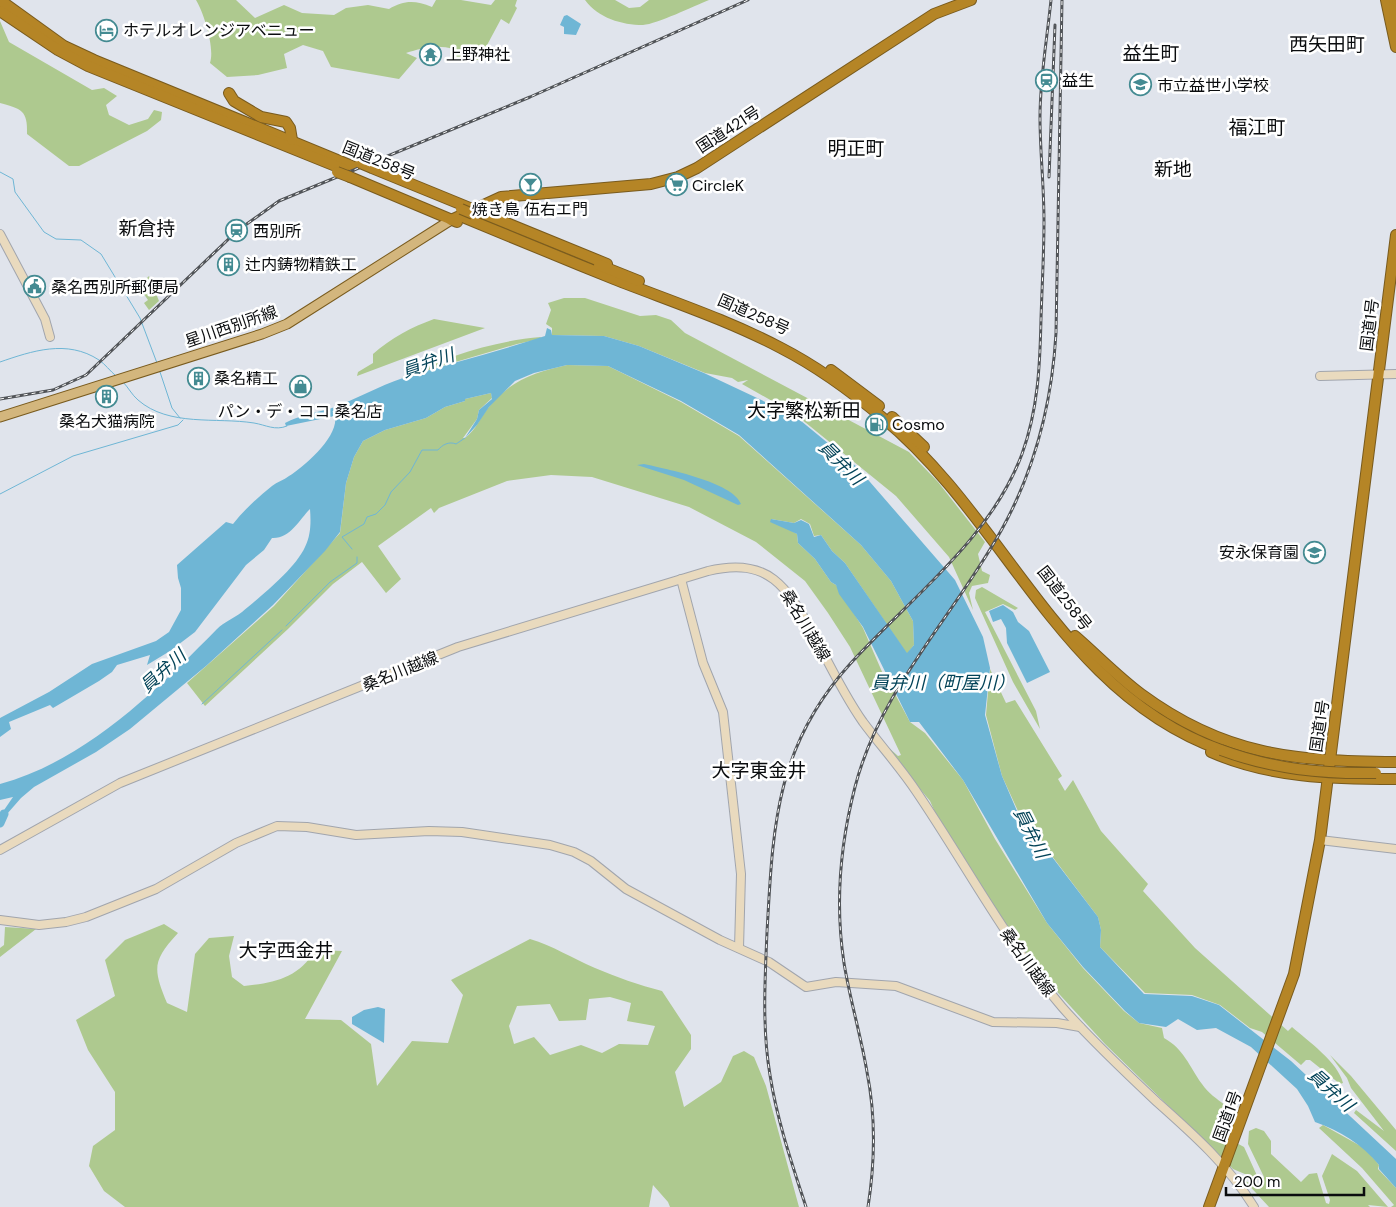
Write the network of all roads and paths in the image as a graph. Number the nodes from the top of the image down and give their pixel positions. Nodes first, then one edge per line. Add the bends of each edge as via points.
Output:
1 (0, 0) edge
2 (971, 0) edge
3 (1386, 0) edge
4 (1394, 0) edge
5 (0, 11) edge
6 (1393, 27) junction
7 (1396, 47) edge
8 (230, 93) dead end
9 (292, 140) junction
10 (322, 157) junction
11 (354, 170) junction
12 (463, 214) junction
13 (0, 234) edge
14 (1396, 235) edge
15 (50, 337) dead end
16 (1396, 374) edge
17 (1378, 375) junction
18 (1320, 376) dead end
19 (0, 417) edge
20 (681, 580) junction
21 (1048, 612) junction
22 (1075, 636) junction
23 (1222, 748) junction
24 (1329, 761) junction
25 (1396, 762) edge
26 (1396, 767) edge
27 (1376, 770) junction
28 (1396, 773) edge
29 (1326, 779) junction
30 (1396, 779) edge
31 (1320, 840) junction
32 (1396, 849) edge
33 (0, 850) edge
34 (0, 920) edge
35 (739, 948) junction
36 (1080, 1027) junction
37 (1224, 1168) junction
38 (1209, 1207) edge
39 (1254, 1207) edge

1 - 9 highway, 国道258号 via 64,46
2 - 12 highway, 国道421号 via 934,14 697,168 678,177 651,184 501,197
3 - 6 highway
4 - 6 highway via 1396,20
5 - 10 highway, 国道258号 via 88,66
6 - 7 highway
8 - 9 highway via 234,100 261,117 286,122
9 - 10 highway, 国道258号
10 - 11 highway, 国道258号
10 - 11 highway
11 - 12 highway, 国道258号
11 - 12 highway
12 - 19 main road, 星川西別所線 via 287,324
12 - 21 highway, 国道258号 via 781,348 851,393 913,444 958,494
12 - 22 highway, 国道258号 via 644,283 783,342 856,387 917,439 968,497
13 - 15 street via 45,319
14 - 17 highway, 国道1号
16 - 17 street
17 - 18 street
17 - 24 highway, 国道1号
20 - 33 street, 桑名川越線 via 458,647 120,783
20 - 35 street via 703,663 723,712 741,874
20 - 36 street, 桑名川越線 via 722,567 745,567 763,572 783,585 857,712 917,792 1017,951
21 - 23 highway, 国道258号 via 1097,670 1133,703 1169,726
21 - 29 highway via 1056,630 1095,677 1130,708 1171,734 1252,767
22 - 23 highway, 国道258号 via 1100,665 1149,706
22 - 24 highway via 1139,693 1201,730 1229,742 1267,752
23 - 27 highway, 国道258号, bridge via 1285,768 1337,774
24 - 25 highway
24 - 29 highway, 国道1号
26 - 27 highway, 国道258号
27 - 28 highway, 国道258号
29 - 30 highway
29 - 31 highway, 国道1号
31 - 32 street
31 - 37 highway, 国道1号 via 1294,974
34 - 35 street via 39,925 86,917 156,889 251,836 289,825 356,835 462,832 557,847 591,861 626,889
35 - 36 street via 769,962 806,987 836,982 896,986 993,1022 1057,1023
36 - 37 street, 桑名川越線 via 1198,1138
37 - 38 highway, 国道1号
37 - 39 street, 桑名川越線

